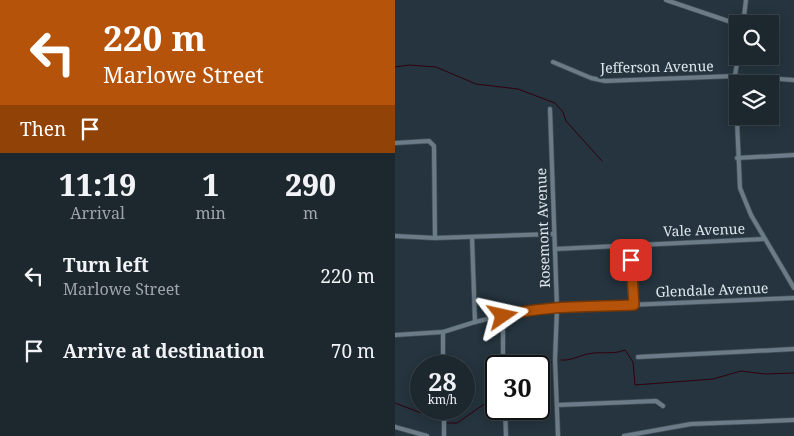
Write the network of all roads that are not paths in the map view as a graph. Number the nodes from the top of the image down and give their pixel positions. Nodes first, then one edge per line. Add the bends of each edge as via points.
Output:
1 (666, 0) edge
2 (746, 0) edge
3 (744, 15) edge
4 (729, 21) edge
5 (553, 62) dead end
6 (729, 76) edge
7 (779, 79) edge
8 (794, 80) edge
9 (550, 109) dead end
10 (736, 125) edge
11 (395, 143) edge
12 (794, 155) edge
13 (737, 158) junction
14 (553, 234) junction
15 (395, 236) edge
16 (472, 237) junction
17 (435, 238) junction
18 (764, 239) junction
19 (631, 244) junction
20 (555, 249) junction
21 (794, 288) edge
22 (794, 298) edge
23 (634, 305) junction
24 (557, 308) junction
25 (503, 316) junction
26 (475, 322) junction
27 (443, 332) junction
28 (395, 335) edge
29 (794, 349) edge
30 (443, 355) edge
31 (503, 355) edge
32 (638, 357) dead end
33 (558, 405) junction
34 (663, 406) dead end
35 (444, 420) edge
36 (505, 420) edge
37 (794, 420) edge
38 (395, 426) edge
39 (427, 436) edge
40 (444, 436) edge
41 (505, 436) edge
42 (558, 436) edge
43 (624, 436) edge

1 - 4 street
2 - 3 street
5 - 6 street, Jefferson Avenue via 605,82
7 - 8 street, Jefferson Avenue
9 - 14 street, Rosemont Avenue
10 - 13 street
11 - 17 street via 429,141 434,146
12 - 13 street
13 - 18 street via 740,188
14 - 16 street
14 - 20 street, Rosemont Avenue
15 - 17 street
16 - 17 street
16 - 26 street
18 - 19 street, Vale Avenue
18 - 21 street
19 - 20 street, Vale Avenue
19 - 23 street
20 - 24 street, Rosemont Avenue
22 - 23 street, Glendale Avenue
23 - 24 street, Glendale Avenue
24 - 25 street, Glendale Avenue
24 - 33 street, Rosemont Avenue via 555,360
25 - 26 street, Glendale Avenue
25 - 31 street
26 - 27 street, Glendale Avenue
27 - 28 street, Glendale Avenue
27 - 30 street
29 - 32 street
33 - 34 street via 656,401
33 - 42 street, Rosemont Avenue
35 - 40 street
36 - 41 street
37 - 43 street via 691,424
38 - 39 street

